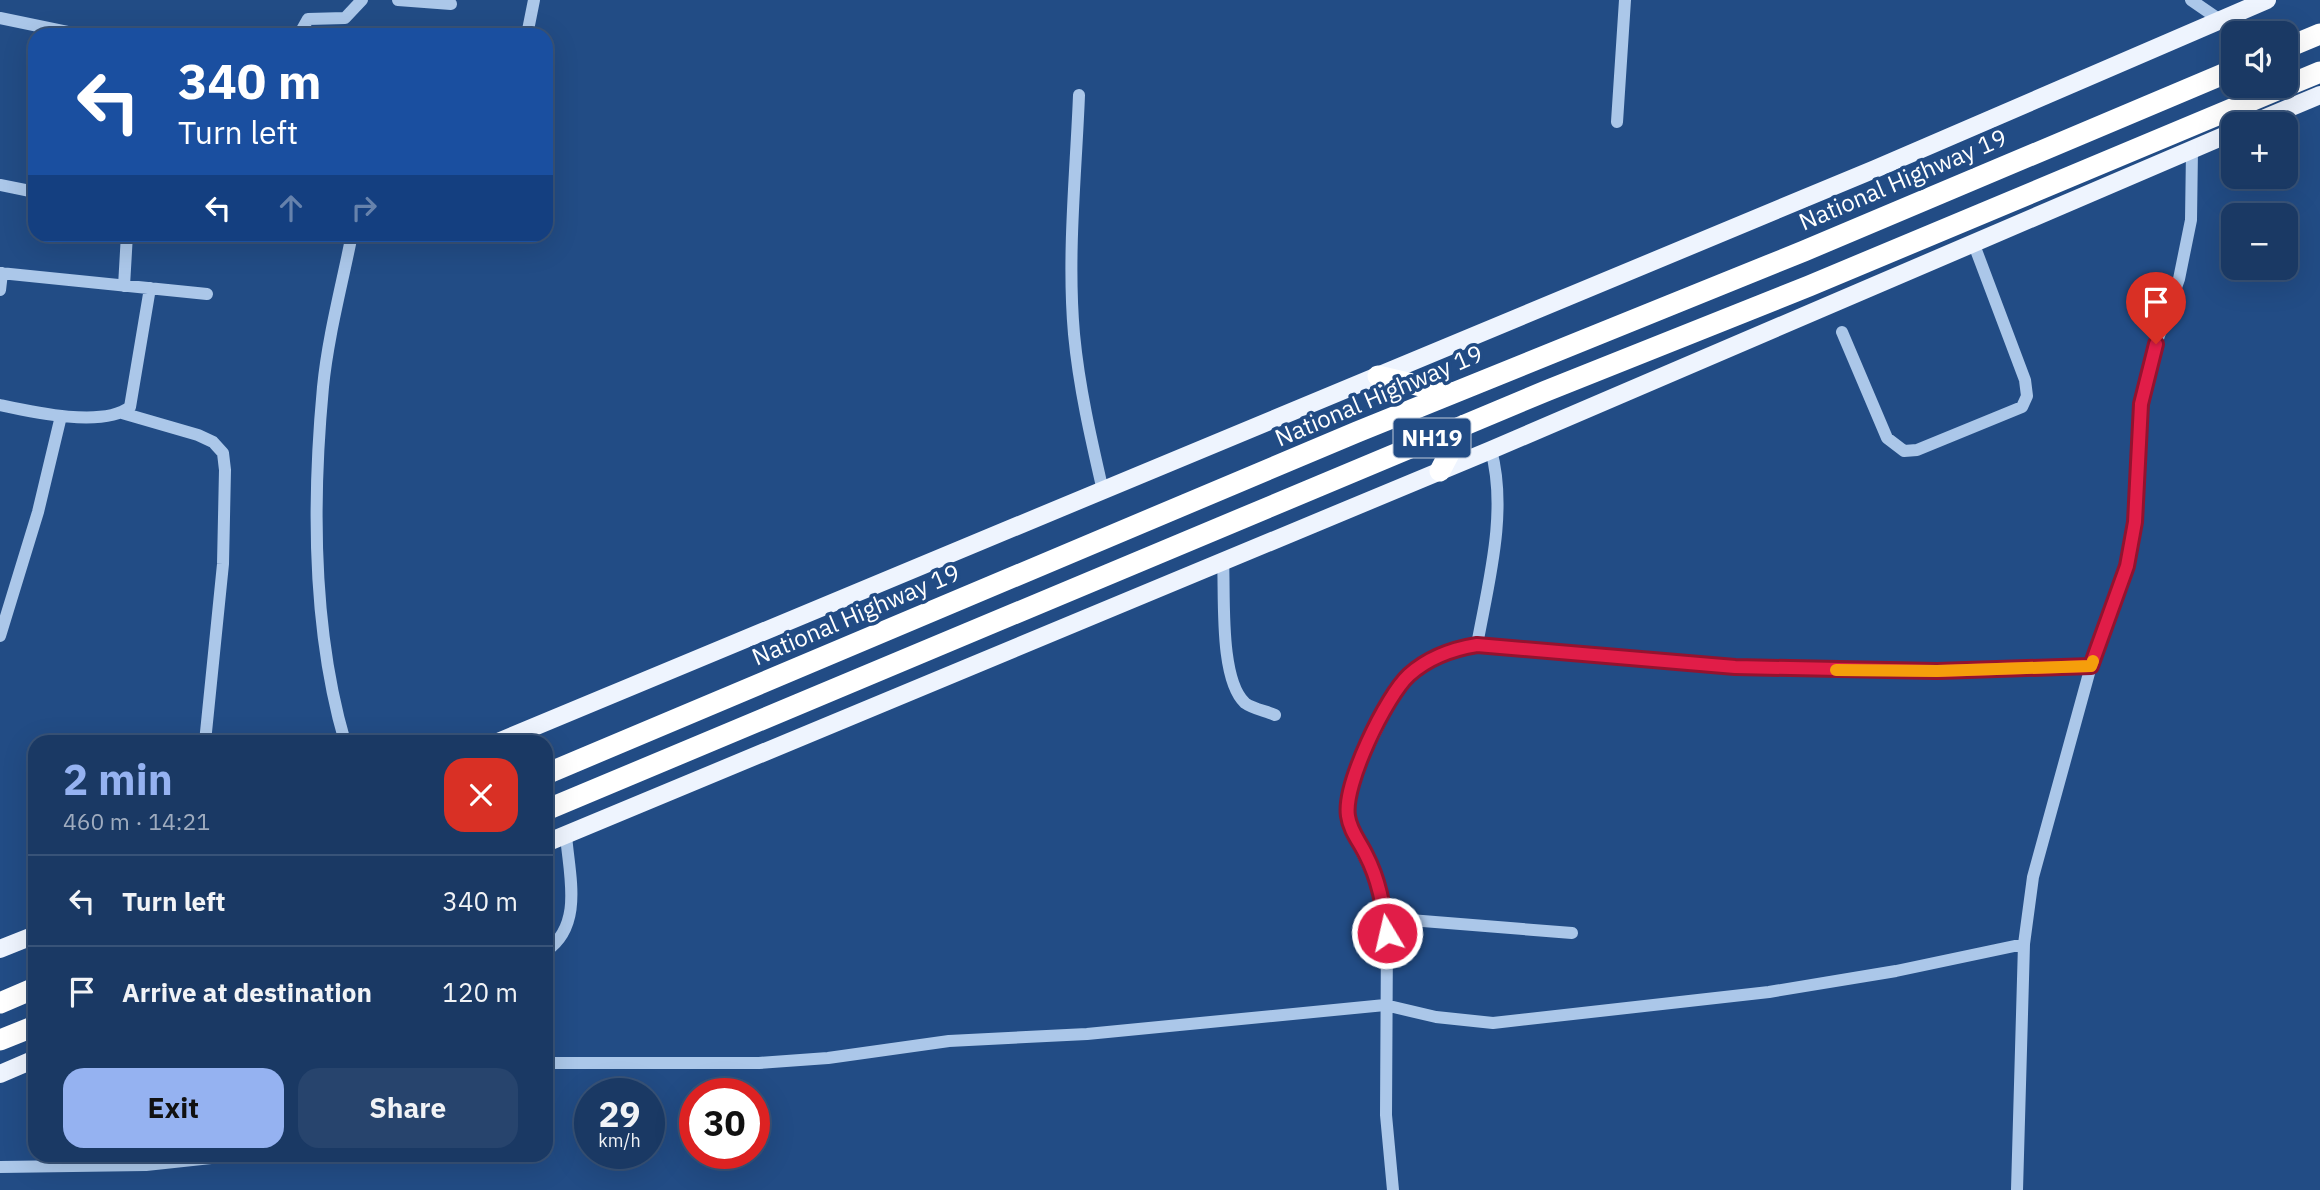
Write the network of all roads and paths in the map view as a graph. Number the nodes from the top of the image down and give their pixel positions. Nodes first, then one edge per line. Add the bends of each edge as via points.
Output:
1 (362, 0) edge
2 (398, 0) edge
3 (534, 0) edge
4 (1625, 0) edge
5 (2191, 0) edge
6 (2267, 0) edge
7 (451, 4) dead end
8 (0, 18) edge
9 (2220, 20) junction
10 (48, 28) edge
11 (303, 28) edge
12 (528, 28) edge
13 (2320, 34) edge
14 (2298, 43) edge
15 (2320, 72) edge
16 (2221, 74) edge
17 (1080, 95) dead end
18 (2320, 95) edge
19 (2280, 112) edge
20 (1618, 122) dead end
21 (2221, 137) edge
22 (2192, 150) junction
23 (0, 185) edge
24 (28, 191) edge
25 (127, 242) edge
26 (350, 242) edge
27 (1973, 242) junction
28 (1, 273) edge
29 (124, 286) junction
30 (150, 288) junction
31 (0, 290) edge
32 (206, 294) dead end
33 (1842, 332) dead end
34 (1378, 376) junction
35 (1451, 393) junction
36 (0, 405) edge
37 (122, 413) junction
38 (61, 416) junction
39 (1464, 425) junction
40 (1491, 450) junction
41 (1440, 471) junction
42 (1103, 491) junction
43 (1223, 560) junction
44 (0, 636) edge
45 (1477, 645) junction
46 (2091, 666) junction
47 (1275, 715) dead end
48 (206, 735) edge
49 (343, 735) edge
50 (515, 735) edge
51 (553, 771) edge
52 (553, 807) edge
53 (566, 835) junction
54 (553, 841) edge
55 (1385, 918) junction
56 (1572, 933) dead end
57 (28, 938) edge
58 (2024, 944) junction
59 (553, 946) edge
60 (0, 949) edge
61 (28, 991) edge
62 (0, 1003) edge
63 (1385, 1005) junction
64 (28, 1029) edge
65 (0, 1040) edge
66 (28, 1062) edge
67 (553, 1063) edge
68 (0, 1074) edge
69 (174, 1162) edge
70 (0, 1167) edge
71 (1393, 1190) edge
72 (2017, 1190) edge

1 - 11 street via 345,18 308,19
2 - 7 street
3 - 12 street
4 - 20 street
5 - 9 street
6 - 9 main road
8 - 10 street
9 - 34 main road
13 - 14 highway
15 - 39 highway, NH19
16 - 35 highway, National Highway 19 / NH19 via 1804,251
17 - 42 street via 1074,332
18 - 19 main road
21 - 22 main road
22 - 27 main road
22 - 46 street via 2191,220 2179,279 2141,404 2135,522 2127,566
23 - 24 street
25 - 29 street
26 - 49 street via 323,384 316,503 321,614
27 - 33 street via 2025,380 2027,396 2021,407 1917,450 1904,451 1887,438
27 - 40 main road
28 - 29 street
28 - 31 street
29 - 30 street
30 - 32 street
30 - 37 street via 134,398
34 - 35 highway
34 - 42 main road
35 - 51 highway, National Highway 19 / NH19
36 - 38 street
37 - 38 street
37 - 48 street via 198,435 223,453 223,564
38 - 44 street
39 - 41 highway
39 - 52 highway, NH19
40 - 41 main road
40 - 45 street via 1493,561
41 - 43 main road
42 - 50 main road
43 - 47 street via 1229,670 1235,691 1247,705
43 - 53 main road
45 - 46 street via 1735,667 1937,671
45 - 55 street via 1429,660 1407,676 1358,768 1347,803 1348,817 1381,893
46 - 58 street via 2033,877
53 - 54 main road
53 - 59 street via 569,927
55 - 56 street
55 - 63 street
57 - 60 main road
58 - 63 street via 1769,992 1576,1016 1493,1023
58 - 72 street
61 - 62 highway
63 - 67 street via 1087,1034 949,1041 800,1060
63 - 71 street via 1386,1115
64 - 65 highway
66 - 68 main road
69 - 70 street

